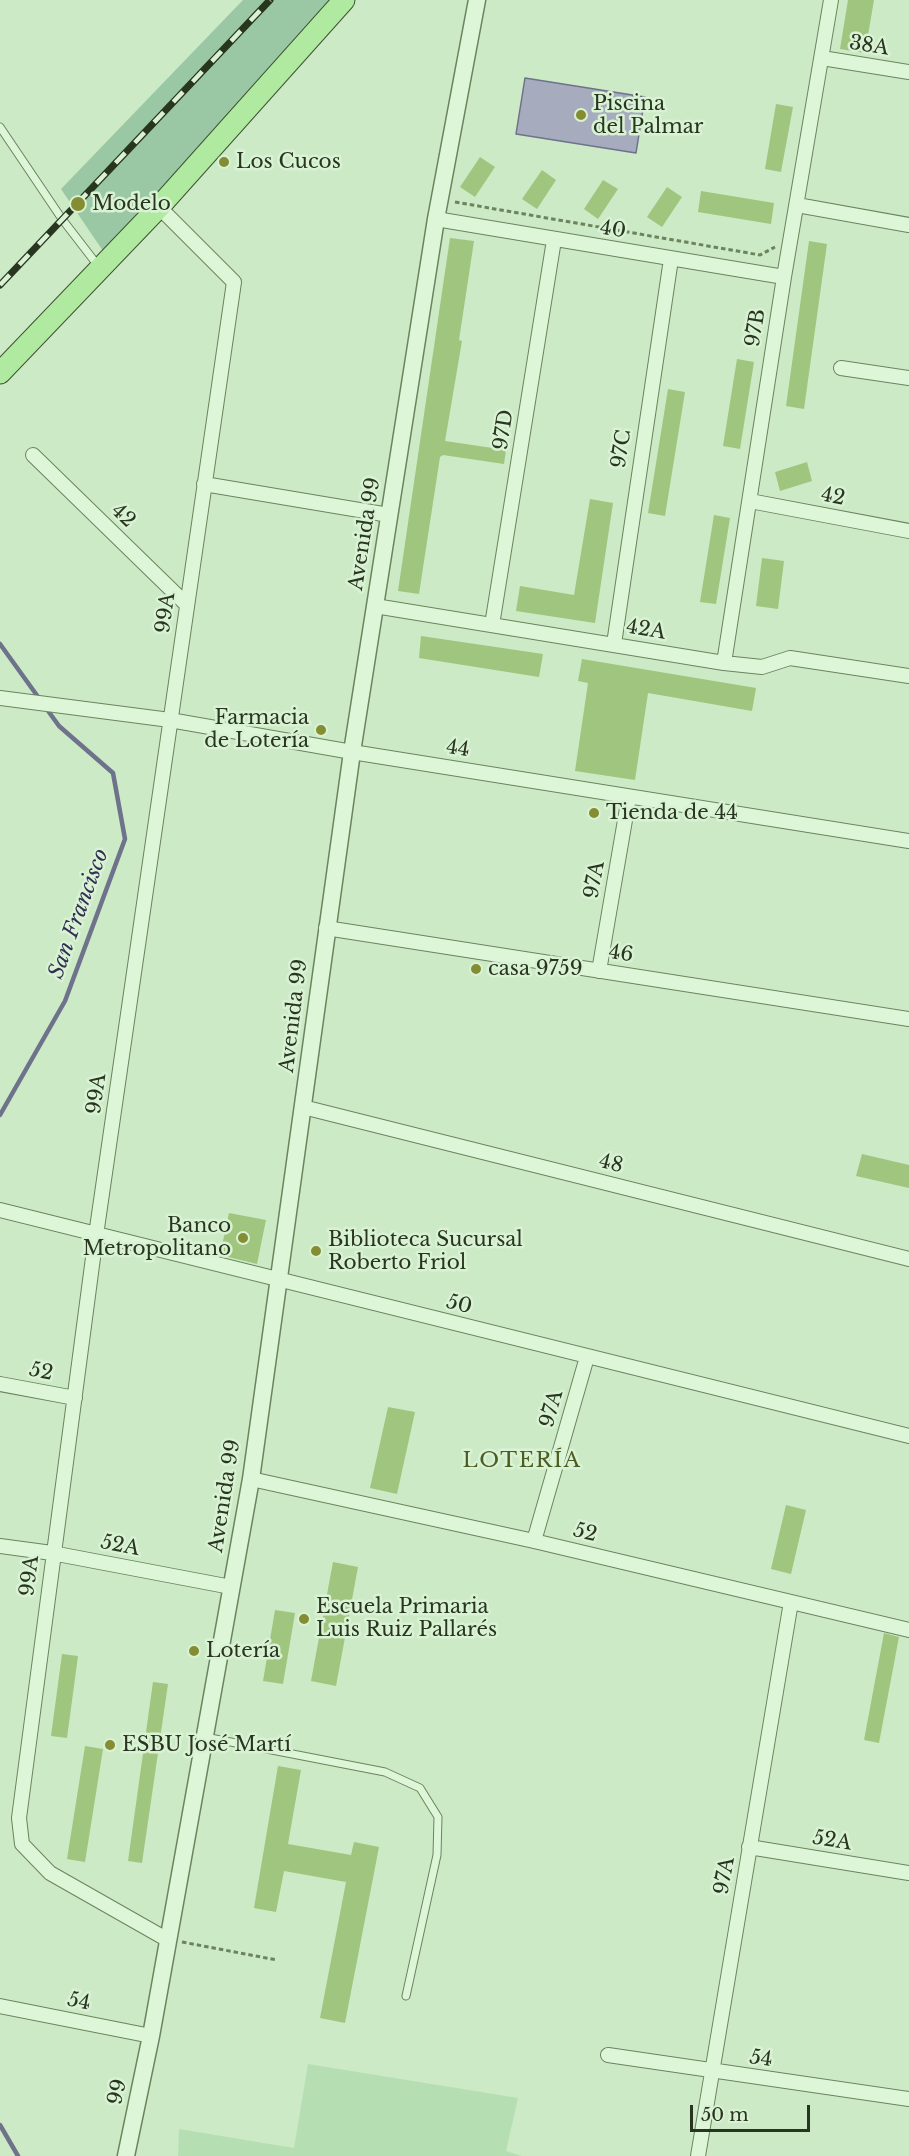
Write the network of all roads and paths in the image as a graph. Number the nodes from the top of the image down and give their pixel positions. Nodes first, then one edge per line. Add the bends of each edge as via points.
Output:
1 (344, 0) edge
2 (477, 0) edge
3 (831, 0) edge
4 (822, 58) junction
5 (909, 72) edge
6 (0, 127) edge
7 (440, 200) junction
8 (797, 205) junction
9 (159, 207) junction
10 (436, 219) junction
11 (909, 225) edge
12 (554, 240) junction
13 (776, 245) dead end
14 (671, 259) junction
15 (100, 268) junction
16 (784, 277) junction
17 (841, 368) dead end
18 (0, 373) edge
19 (909, 378) edge
20 (33, 455) dead end
21 (204, 484) junction
22 (750, 501) junction
23 (389, 515) junction
24 (909, 531) edge
25 (187, 605) junction
26 (375, 606) junction
27 (492, 625) junction
28 (614, 644) junction
29 (724, 663) junction
30 (909, 676) edge
31 (0, 698) edge
32 (170, 720) junction
33 (352, 752) junction
34 (629, 797) junction
35 (909, 841) edge
36 (326, 928) junction
37 (599, 971) junction
38 (909, 1019) edge
39 (303, 1107) junction
40 (0, 1210) edge
41 (96, 1235) junction
42 (909, 1259) edge
43 (278, 1279) junction
44 (587, 1357) junction
45 (0, 1384) edge
46 (75, 1398) junction
47 (909, 1436) edge
48 (251, 1479) junction
49 (534, 1541) junction
50 (0, 1546) edge
51 (52, 1553) junction
52 (231, 1587) junction
53 (791, 1602) junction
54 (909, 1630) edge
55 (204, 1737) junction
56 (749, 1847) junction
57 (909, 1873) edge
58 (168, 1940) junction
59 (277, 1960) dead end
60 (406, 1996) dead end
61 (0, 2007) edge
62 (151, 2036) junction
63 (608, 2055) dead end
64 (712, 2071) junction
65 (909, 2099) edge
66 (126, 2156) edge
67 (698, 2156) edge

1 - 9 main road
2 - 7 street, Avenida 99
3 - 4 street, 97B
4 - 5 street, 38A
4 - 8 street, 97B
6 - 15 lane
7 - 10 street, Avenida 99
7 - 13 path via 760,255
8 - 11 street
8 - 16 street, 97B
9 - 15 main road
9 - 21 street, 99A via 234,282
10 - 12 street, 40
10 - 23 street, Avenida 99
12 - 14 street, 40
12 - 27 street, 97D
14 - 16 street, 40
14 - 28 street, 97C
15 - 18 main road
16 - 22 street, 97B
17 - 19 street
20 - 25 street, 42
21 - 23 street
21 - 25 street, 99A
22 - 24 street, 42
22 - 29 street, 97B
23 - 26 street, Avenida 99
25 - 32 street, 99A
26 - 27 street, 42A
26 - 33 street, Avenida 99
27 - 28 street, 42A
28 - 29 street, 42A
29 - 30 street, 42A via 762,667 790,658
31 - 32 street, 44
32 - 33 street, 44
32 - 41 street, 99A
33 - 34 street, 44
33 - 36 street, Avenida 99
34 - 35 street, 44
34 - 37 street, 97A
36 - 37 street, 46
36 - 39 street, Avenida 99
37 - 38 street, 46
39 - 42 street, 48
39 - 43 street, Avenida 99
40 - 41 street, 50
41 - 43 street, 50
41 - 46 street, 99A
43 - 44 street, 50
43 - 48 street, Avenida 99
44 - 47 street, 50
44 - 49 street, 97A
45 - 46 street, 52
46 - 51 street, 99A
48 - 49 street, 52
48 - 52 street, Avenida 99
49 - 53 street, 52
50 - 51 street, 52A
51 - 52 street, 52A
51 - 58 street, 99A via 19,1818 22,1844 50,1873
52 - 55 street, Avenida 99
53 - 54 street, 52
53 - 56 street, 97A
55 - 58 street, Avenida 99
55 - 60 lane via 385,1772 420,1788 438,1818 437,1855
56 - 57 street, 52A
56 - 64 street, 97A
58 - 59 path
58 - 62 street, Avenida 99
61 - 62 street, 54
62 - 66 street, 99
63 - 64 street, 54
64 - 65 street, 54
64 - 67 street, 97A

